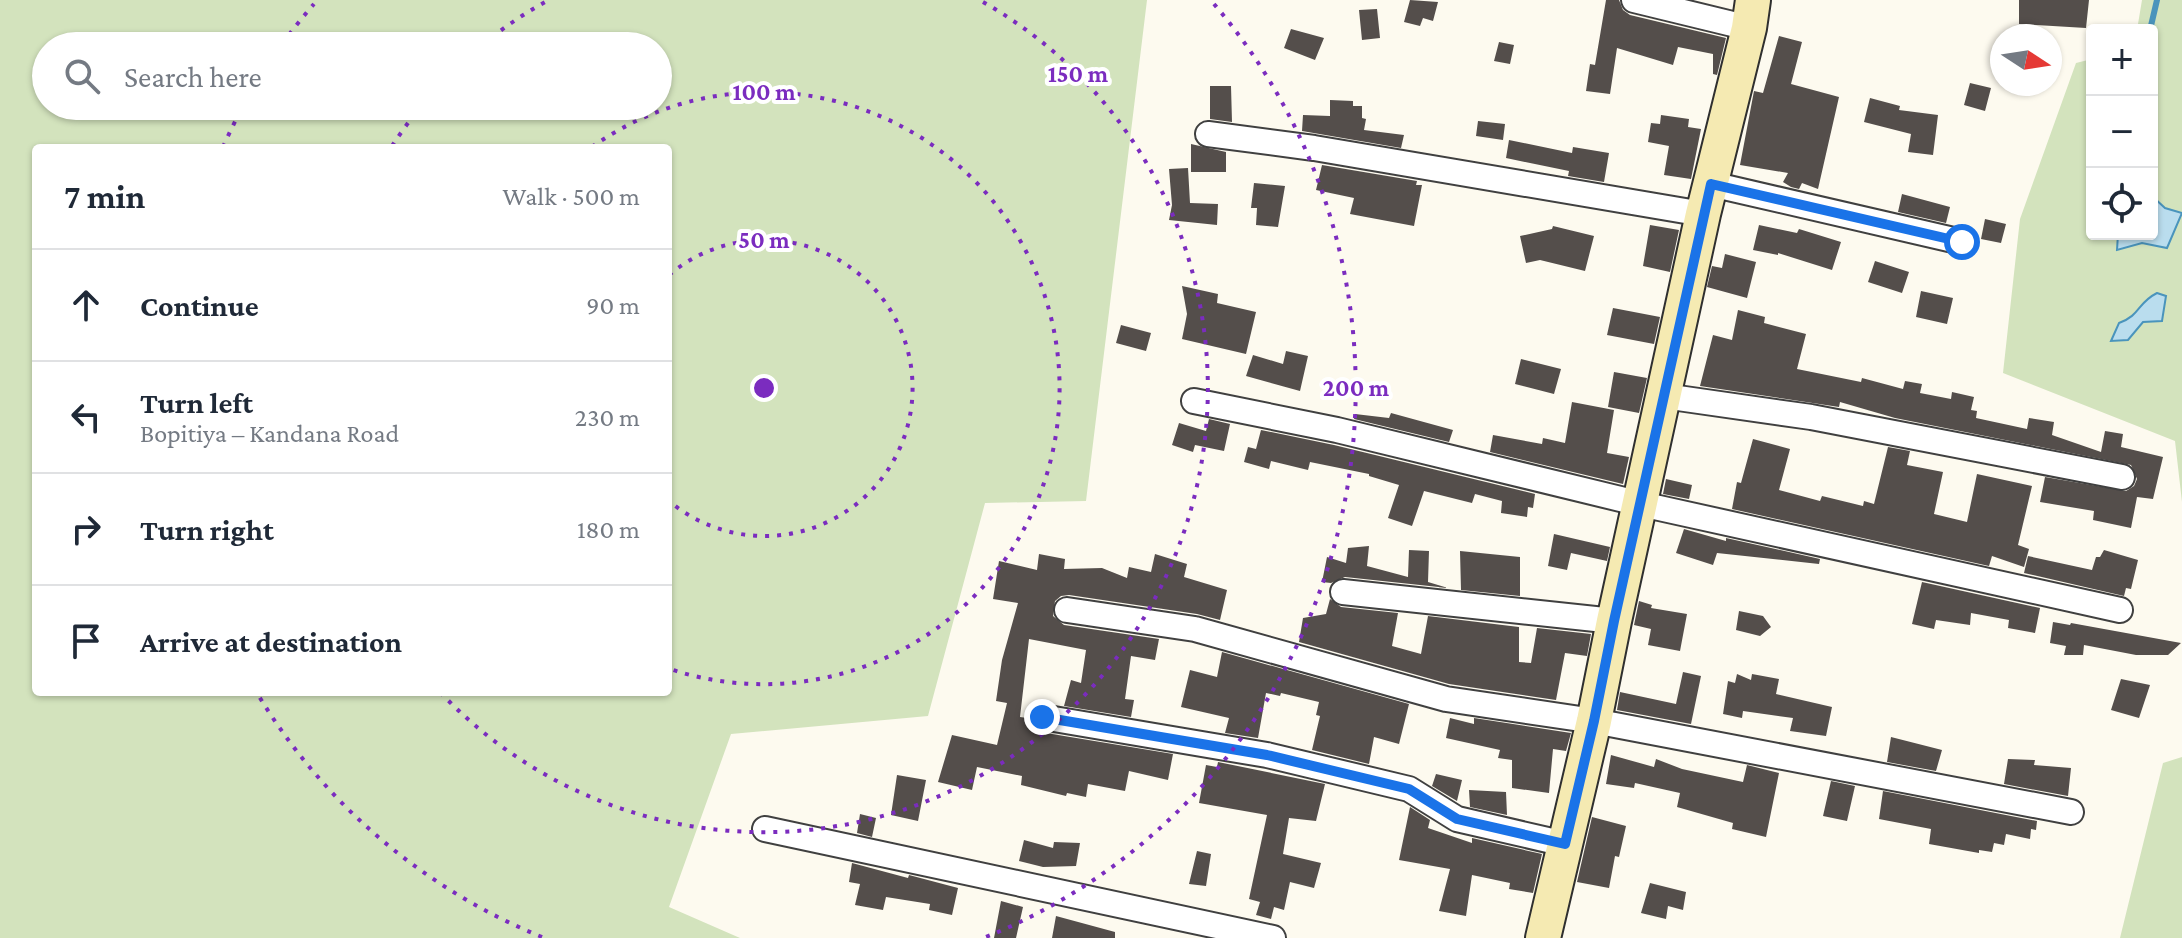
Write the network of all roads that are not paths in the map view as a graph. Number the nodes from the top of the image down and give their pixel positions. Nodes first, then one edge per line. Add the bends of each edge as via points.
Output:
1 (1634, 0) edge
2 (1751, 14) edge
3 (1208, 134) dead end
4 (1707, 199) junction
5 (1962, 242) dead end
6 (1664, 396) junction
7 (1194, 401) dead end
8 (2122, 477) dead end
9 (1641, 504) junction
10 (1343, 592) dead end
11 (1067, 610) dead end
12 (2120, 610) dead end
13 (1614, 621) junction
14 (1042, 717) dead end
15 (1594, 721) junction
16 (2071, 812) dead end
17 (765, 829) dead end
18 (1565, 844) junction
19 (1273, 938) edge
20 (1543, 938) edge

1 - 2 street
2 - 4 street
3 - 4 street
4 - 5 street
4 - 6 street
6 - 8 street via 1811,417
6 - 9 street
7 - 9 street
9 - 12 street
9 - 13 street
10 - 13 street
11 - 15 street via 1195,629 1446,699
13 - 15 street
14 - 18 street via 1281,758 1409,789 1457,819
15 - 16 street
15 - 18 street
17 - 19 street
18 - 20 street

